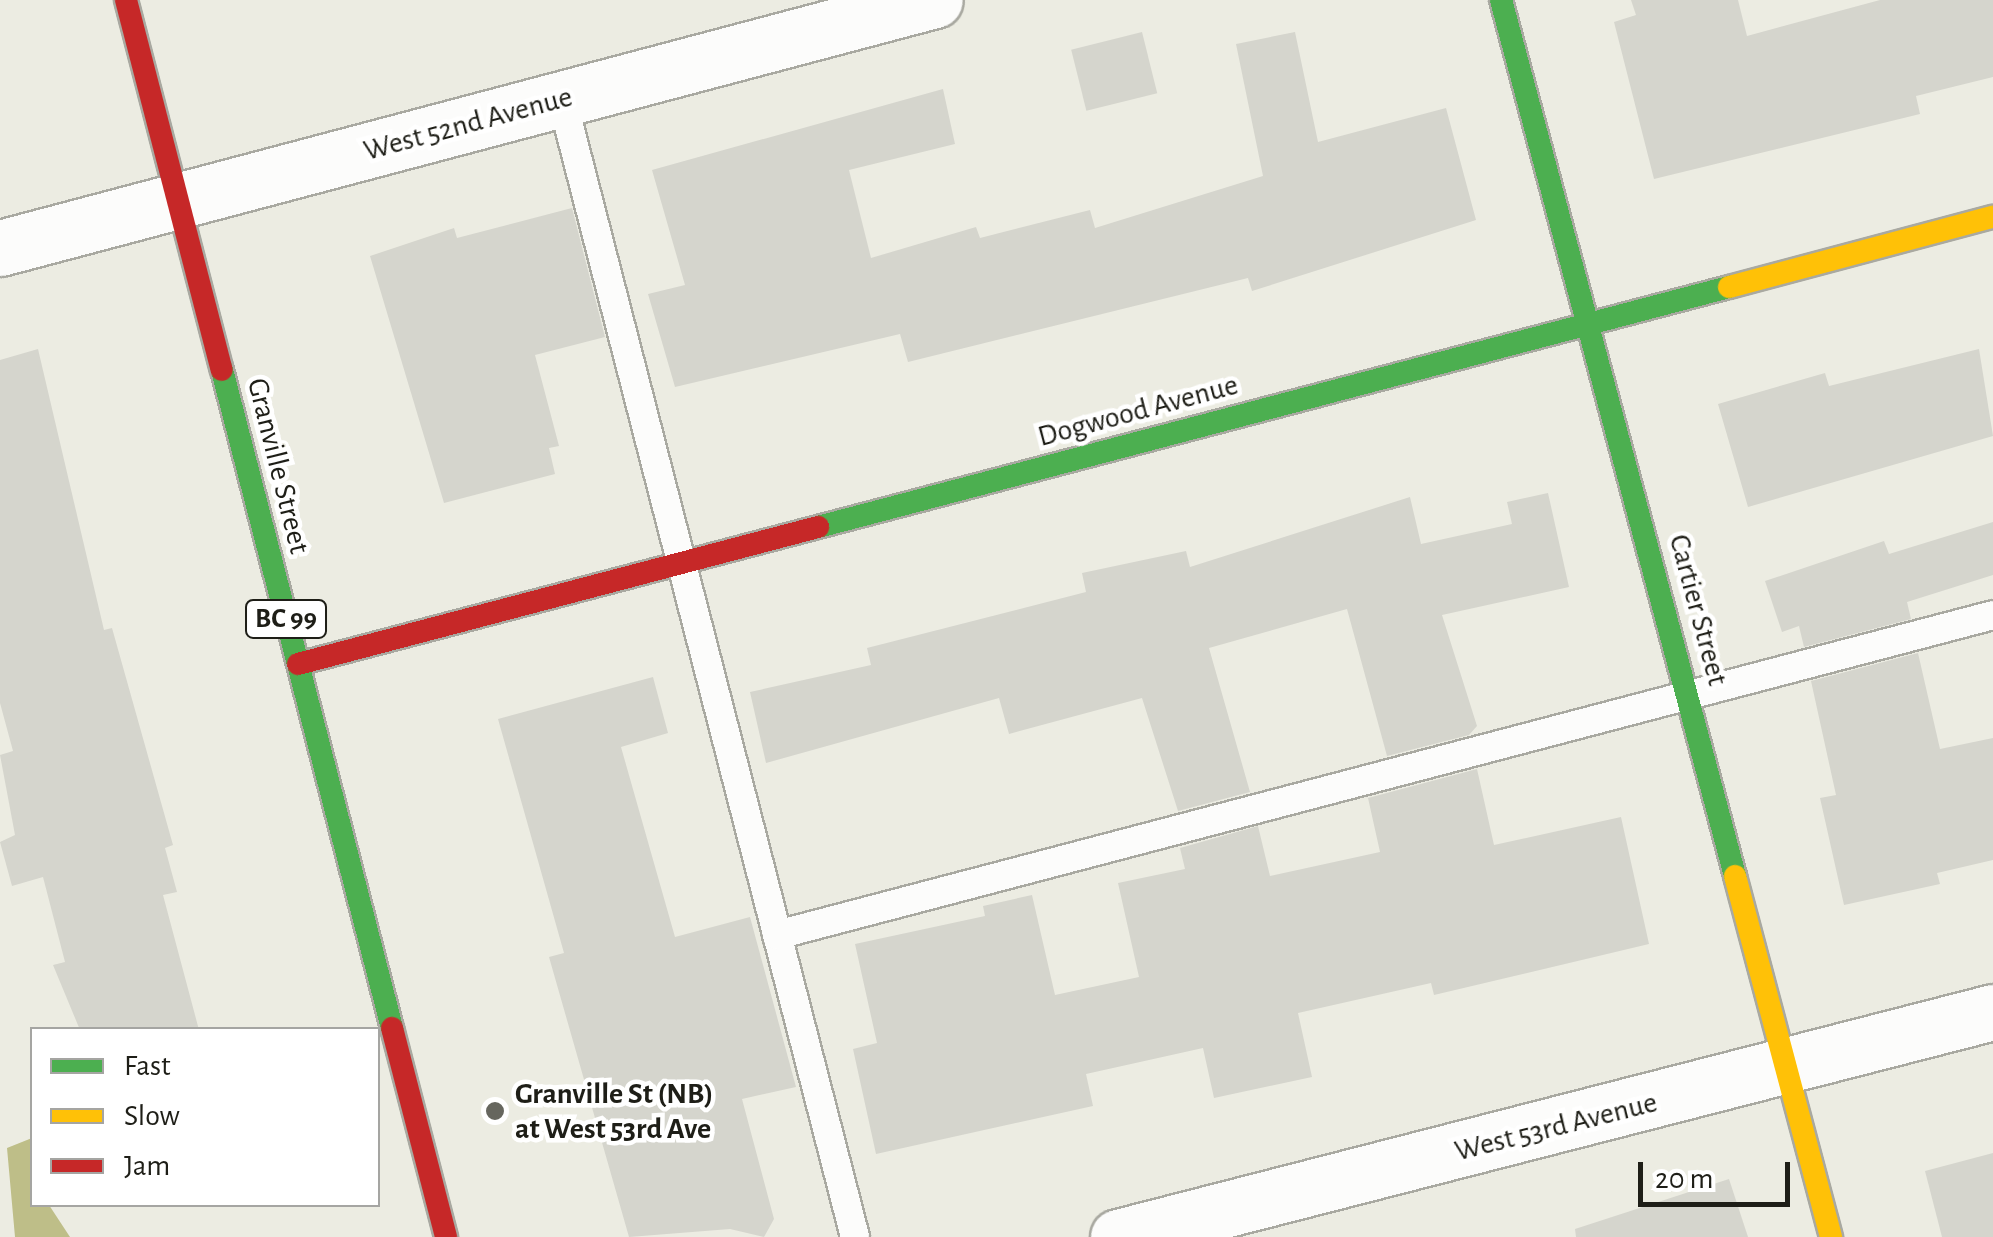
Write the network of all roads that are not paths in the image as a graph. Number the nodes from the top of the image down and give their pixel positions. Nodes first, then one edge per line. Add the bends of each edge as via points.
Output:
1 (126, 0) edge
2 (936, 0) edge
3 (1501, 0) edge
4 (861, 10) edge
5 (562, 99) junction
6 (178, 200) junction
7 (1993, 217) edge
8 (0, 248) edge
9 (1587, 324) junction
10 (681, 562) junction
11 (1993, 615) edge
12 (298, 664) junction
13 (1690, 696) junction
14 (777, 935) junction
15 (1993, 1012) edge
16 (1786, 1068) junction
17 (446, 1237) edge
18 (856, 1237) edge
19 (1118, 1237) edge
20 (1830, 1237) edge

1 - 6 main road, Granville Street / BC 99
2 - 4 street, West 52nd Avenue
3 - 9 main road, Cartier Street
4 - 5 street, West 52nd Avenue
5 - 6 street, West 52nd Avenue
5 - 10 lane
6 - 8 street, West 52nd Avenue
6 - 12 main road, Granville Street / BC 99
7 - 9 main road, Dogwood Avenue
9 - 10 main road, Dogwood Avenue
9 - 13 main road, Cartier Street
10 - 12 main road, Dogwood Avenue
10 - 14 lane
11 - 13 lane
12 - 17 main road, Granville Street / BC 99
13 - 14 lane
13 - 16 main road, Cartier Street
14 - 18 lane
15 - 16 street, West 53rd Avenue
16 - 19 street, West 53rd Avenue
16 - 20 main road, Cartier Street

